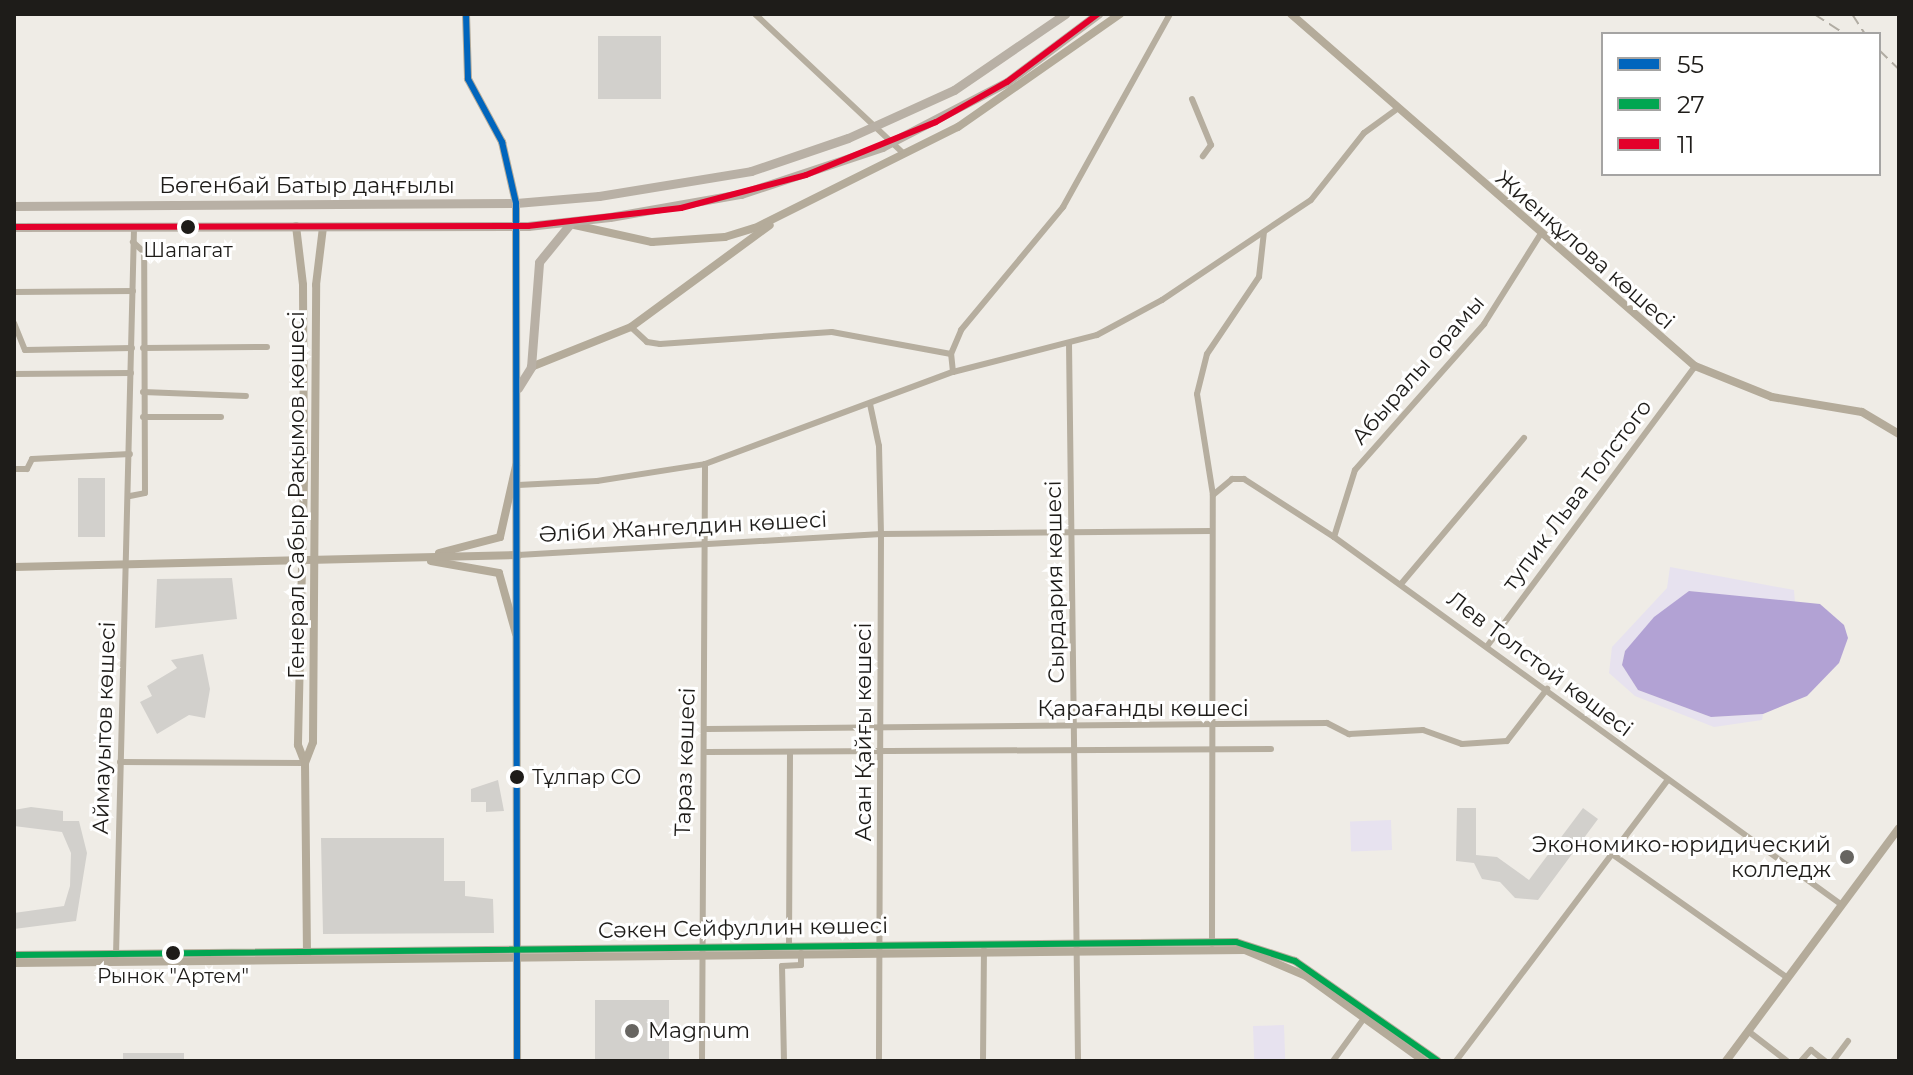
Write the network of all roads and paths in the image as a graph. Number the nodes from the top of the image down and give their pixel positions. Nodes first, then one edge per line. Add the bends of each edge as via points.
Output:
1 (466, 14) edge
2 (755, 14) edge
3 (1065, 14) edge
4 (1098, 14) edge
5 (1120, 14) edge
6 (1170, 14) edge
7 (1291, 14) edge
8 (1192, 99) dead end
9 (1397, 109) junction
10 (904, 154) junction
11 (1203, 156) dead end
12 (516, 203) junction
13 (14, 206) edge
14 (787, 212) junction
15 (570, 224) junction
16 (296, 226) junction
17 (516, 226) junction
18 (14, 227) edge
19 (134, 227) junction
20 (323, 227) junction
21 (1264, 232) junction
22 (1540, 235) junction
23 (133, 242) junction
24 (303, 285) junction
25 (316, 285) junction
26 (133, 291) junction
27 (14, 292) edge
28 (14, 323) edge
29 (631, 327) junction
30 (1069, 343) junction
31 (267, 347) dead end
32 (132, 348) junction
33 (143, 348) junction
34 (951, 354) junction
35 (1695, 366) junction
36 (531, 367) junction
37 (953, 372) junction
38 (131, 373) junction
39 (14, 374) edge
40 (518, 388) junction
41 (131, 391) junction
42 (143, 392) junction
43 (246, 396) dead end
44 (870, 404) junction
45 (143, 417) junction
46 (221, 417) dead end
47 (1899, 434) edge
48 (1524, 438) dead end
49 (130, 454) junction
50 (518, 462) junction
51 (705, 464) junction
52 (14, 469) edge
53 (518, 485) junction
54 (1213, 495) junction
55 (130, 496) junction
56 (1211, 531) junction
57 (1072, 532) junction
58 (881, 534) junction
59 (1334, 537) junction
60 (705, 543) junction
61 (518, 555) junction
62 (414, 558) junction
63 (302, 559) junction
64 (315, 559) junction
65 (129, 564) junction
66 (14, 567) edge
67 (1401, 584) junction
68 (518, 642) junction
69 (1488, 645) junction
70 (1547, 689) junction
71 (1076, 727) junction
72 (707, 729) junction
73 (883, 729) junction
74 (1211, 729) junction
75 (1271, 749) dead end
76 (707, 752) junction
77 (790, 752) junction
78 (1211, 752) junction
79 (883, 753) junction
80 (1076, 753) junction
81 (120, 762) junction
82 (305, 763) junction
83 (1667, 781) junction
84 (1899, 828) edge
85 (1612, 854) junction
86 (1842, 905) junction
87 (1078, 945) junction
88 (1212, 945) junction
89 (789, 946) junction
90 (883, 948) junction
91 (984, 950) junction
92 (520, 951) junction
93 (699, 952) junction
94 (801, 953) junction
95 (14, 955) edge
96 (307, 955) junction
97 (116, 958) junction
98 (14, 963) edge
99 (1788, 978) junction
100 (1365, 1017) junction
101 (1748, 1031) junction
102 (1848, 1041) dead end
103 (517, 1061) edge
104 (702, 1061) edge
105 (784, 1061) edge
106 (879, 1061) edge
107 (983, 1061) edge
108 (1078, 1061) edge
109 (1333, 1061) edge
110 (1424, 1061) edge
111 (1438, 1061) edge
112 (1456, 1061) edge
113 (1726, 1061) edge
114 (1787, 1061) edge
115 (1801, 1061) edge
116 (1825, 1061) edge
117 (1833, 1061) edge

1 - 12 street via 468,79 507,157
2 - 10 street
3 - 12 main road, Бөгенбай Батыр даңғылы, bridge via 954,90 875,128 751,171 599,196
4 - 15 main road, Бөгенбай Батыр даңғылы, bridge via 1007,82 882,147 741,194
5 - 10 street via 1014,92
6 - 34 street via 1063,207 1015,272 976,310
7 - 9 street, Жиенқұлова көшесі
8 - 11 street via 1211,145
9 - 21 street via 1364,133 1311,200
9 - 22 street, Жиенқұлова көшесі
10 - 14 street
12 - 13 main road, Бөгенбай Батыр даңғылы
12 - 17 street
14 - 15 street via 725,237 684,240 607,236
14 - 29 street
15 - 17 main road, Бөгенбай Батыр даңғылы
15 - 36 main road via 539,262
16 - 19 main road, Бөгенбай Батыр даңғылы
16 - 20 main road, Бөгенбай Батыр даңғылы
16 - 24 street, Генерал Сабыр Рақымов көшесі
17 - 20 main road, Бөгенбай Батыр даңғылы
17 - 40 street
18 - 19 main road, Бөгенбай Батыр даңғылы
19 - 23 street, Аймауытов көшесі
20 - 25 street, Генерал Сабыр Рақымов көшесі
21 - 30 street via 1162,300 1097,335
21 - 54 street via 1259,277 1214,342 1199,375 1204,456
22 - 35 street, Жиенқұлова көшесі
22 - 59 street, Абыралы орамы via 1484,324 1355,470
23 - 26 street, Аймауытов көшесі
23 - 33 street, Аймауытов көшесі via 144,252
24 - 25 street
24 - 63 street, Генерал Сабыр Рақымов көшесі
25 - 64 street, Генерал Сабыр Рақымов көшесі
26 - 27 street
26 - 32 street, Аймауытов көшесі
28 - 32 street via 25,350
29 - 34 street via 647,342 660,344 832,332
29 - 36 street
30 - 37 street
30 - 57 street, Сырдария көшесі
31 - 33 street
32 - 38 street, Аймауытов көшесі
33 - 42 street, Аймауытов көшесі
34 - 37 street
35 - 47 street, Жиенқұлова көшесі via 1772,397 1862,412
35 - 69 street, тупик Льва Толстого
36 - 40 main road
37 - 44 street
38 - 39 street
38 - 41 street, Аймауытов көшесі
40 - 50 street
41 - 42 street
41 - 49 street, Аймауытов көшесі
42 - 43 street
42 - 45 street, Аймауытов көшесі
44 - 51 street
44 - 58 street, Асан Қайғы көшесі via 879,446
45 - 46 street
45 - 55 street, Аймауытов көшесі via 145,493
48 - 67 street
49 - 52 street via 32,459 27,469
49 - 55 street, Аймауытов көшесі
50 - 53 street
50 - 62 street via 500,537
51 - 53 street via 597,481
51 - 60 street, Тараз көшесі
53 - 61 street
54 - 56 street
54 - 59 street, Лев Толстой көшесі via 1232,479 1244,479
55 - 65 street, Аймауытов көшесі
56 - 57 street, Әліби Жангелдин көшесі
56 - 74 street
57 - 58 street, Әліби Жангелдин көшесі
57 - 71 street, Сырдария көшесі
58 - 60 street, Әліби Жангелдин көшесі
58 - 73 street, Асан Қайғы көшесі
59 - 67 street, Лев Толстой көшесі
60 - 61 street, Әліби Жангелдин көшесі
60 - 72 street, Тараз көшесі
61 - 62 street, Әліби Жангелдин көшесі
61 - 68 street
62 - 64 street, Әліби Жангелдин көшесі
62 - 68 street via 499,573
63 - 64 street, Әліби Жангелдин көшесі
63 - 65 street, Әліби Жангелдин көшесі
63 - 82 street, Генерал Сабыр Рақымов көшесі via 298,745
64 - 82 street, Генерал Сабыр Рақымов көшесі via 313,742
65 - 66 street, Әліби Жангелдин көшесі
65 - 81 street, Аймауытов көшесі
67 - 69 street, Лев Толстой көшесі
68 - 92 street
69 - 70 street, Лев Толстой көшесі
70 - 74 street, Қарағанды көшесі via 1507,741 1462,744 1423,730 1349,734 1327,723
70 - 83 street, Лев Толстой көшесі
71 - 73 street, Қарағанды көшесі
71 - 74 street, Қарағанды көшесі
71 - 80 street, Сырдария көшесі
72 - 73 street, Қарағанды көшесі
72 - 76 street, Тараз көшесі
73 - 79 street, Асан Қайғы көшесі
74 - 78 street
75 - 78 street, Қарағанды көшесі
76 - 77 street, Қарағанды көшесі
76 - 93 street, Тараз көшесі
77 - 79 street, Қарағанды көшесі
77 - 89 street
78 - 80 street, Қарағанды көшесі
78 - 88 street
79 - 80 street, Қарағанды көшесі
79 - 90 street, Асан Қайғы көшесі
80 - 87 street, Сырдария көшесі
81 - 82 street
81 - 97 street, Аймауытов көшесі
82 - 96 street, Генерал Сабыр Рақымов көшесі
83 - 85 street
83 - 86 street, Лев Толстой көшесі
84 - 86 street
85 - 99 street
85 - 112 street
86 - 99 street
87 - 88 street, Сәкен Сейфуллин көшесі
87 - 90 street, Сәкен Сейфуллин көшесі
87 - 91 street, Сәкен Сейфуллин көшесі
87 - 108 street, Сырдария көшесі
88 - 100 street, Сәкен Сейфуллин көшесі via 1284,963
88 - 111 street, Сәкен Сейфуллин көшесі via 1277,952
89 - 90 street, Сәкен Сейфуллин көшесі
89 - 93 street, Сәкен Сейфуллин көшесі
90 - 91 street, Сәкен Сейфуллин көшесі
90 - 94 street, Сәкен Сейфуллин көшесі
90 - 106 street, Асан Қайғы көшесі
91 - 107 street
92 - 93 street, Сәкен Сейфуллин көшесі
92 - 96 street, Сәкен Сейфуллин көшесі
92 - 103 street
93 - 94 street, Сәкен Сейфуллин көшесі
93 - 104 street, Тараз көшесі
94 - 105 street via 801,965 782,966
95 - 97 street, Сәкен Сейфуллин көшесі
96 - 97 street, Сәкен Сейфуллин көшесі
97 - 98 street, Сәкен Сейфуллин көшесі
99 - 101 street
100 - 109 street
100 - 110 street, Сәкен Сейфуллин көшесі
101 - 113 street
101 - 114 street
102 - 117 street
115 - 116 street via 1811,1050

